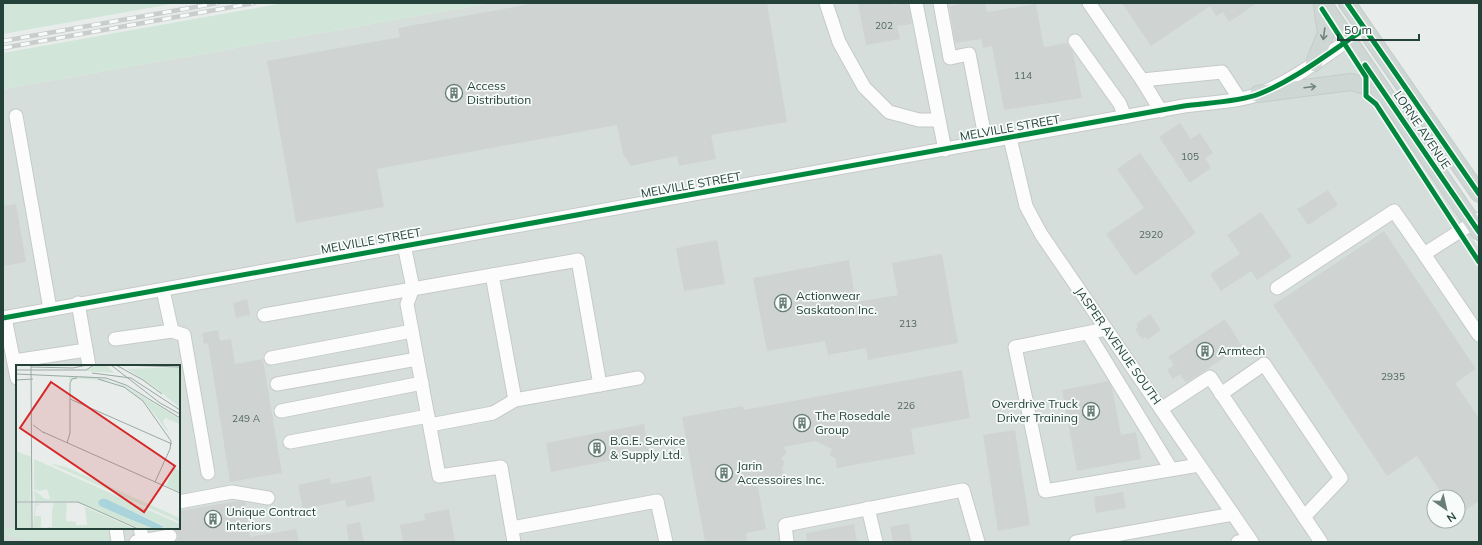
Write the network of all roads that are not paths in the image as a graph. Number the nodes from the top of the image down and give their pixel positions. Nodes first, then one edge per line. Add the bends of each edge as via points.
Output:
1 (826, 3) edge
2 (916, 3) edge
3 (940, 3) edge
4 (1089, 3) edge
5 (1322, 3) edge
6 (1346, 3) edge
7 (1365, 29) junction
8 (1348, 40) junction
9 (1075, 41) dead end
10 (1314, 63) junction
11 (1142, 80) junction
12 (1258, 94) junction
13 (1387, 97) junction
14 (1239, 98) junction
15 (1161, 111) junction
16 (16, 116) dead end
17 (1125, 117) junction
18 (938, 120) junction
19 (1010, 138) junction
20 (986, 142) junction
21 (945, 150) junction
22 (1479, 194) edge
23 (1477, 224) edge
24 (404, 245) junction
25 (1424, 254) junction
26 (492, 275) junction
27 (413, 288) junction
28 (1277, 288) dead end
29 (163, 290) junction
30 (78, 303) junction
31 (50, 309) junction
32 (264, 315) dead end
33 (4, 318) edge
34 (1106, 329) junction
35 (172, 331) junction
36 (412, 331) junction
37 (1088, 333) junction
38 (1479, 335) edge
39 (115, 339) dead end
40 (86, 350) junction
41 (271, 358) dead end
42 (417, 359) junction
43 (14, 361) junction
44 (89, 365) edge
45 (16, 372) edge
46 (638, 378) dead end
47 (422, 383) junction
48 (277, 384) dead end
49 (600, 385) junction
50 (1221, 394) junction
51 (515, 400) junction
52 (1161, 409) junction
53 (281, 412) dead end
54 (429, 420) junction
55 (290, 442) dead end
56 (1199, 464) junction
57 (1171, 470) junction
58 (208, 473) dead end
59 (268, 498) dead end
60 (180, 502) edge
61 (868, 508) junction
62 (1233, 514) junction
63 (1304, 517) junction
64 (512, 528) junction
65 (116, 529) edge
66 (170, 536) dead end
67 (1138, 536) edge
68 (140, 537) edge
69 (1099, 540) edge
70 (1247, 541) edge
71 (118, 542) edge
72 (514, 542) edge
73 (666, 542) edge
74 (788, 542) edge
75 (876, 542) edge
76 (978, 542) edge
77 (1076, 542) edge
78 (1321, 542) edge

1 - 18 street via 839,42 864,87 889,112 919,120
2 - 18 street
3 - 20 street via 950,58 969,54
4 - 11 street
5 - 8 main road, LORNE AVENUE
5 -> 10 main road via 1326,33
6 - 7 main road, LORNE AVENUE
7 - 8 street, MELVILLE STREET
7 - 22 main road, LORNE AVENUE
8 - 10 street, MELVILLE STREET
8 - 13 main road, LORNE AVENUE
9 - 17 street via 1120,104
10 - 12 street, MELVILLE STREET via 1284,82
11 - 14 street via 1222,72
11 - 15 street
12 -> 13 main road via 1351,82 1366,86
12 - 14 street, MELVILLE STREET
13 - 23 main road, LORNE AVENUE
14 - 15 street, MELVILLE STREET
15 - 17 street, MELVILLE STREET
16 - 31 street
17 - 19 street, MELVILLE STREET
18 - 21 street
19 - 20 street, MELVILLE STREET
19 - 34 street, JASPER AVENUE SOUTH via 1026,206 1041,234
20 - 21 street, MELVILLE STREET
21 - 24 street, MELVILLE STREET
23 - 25 street
24 - 27 street
24 - 29 street, MELVILLE STREET
25 - 28 street via 1394,211
25 - 38 street
26 - 27 street
26 - 49 street via 578,260
26 - 51 street
27 - 32 street
27 - 36 street via 407,304
29 - 30 street, MELVILLE STREET
29 - 35 street
30 - 31 street, MELVILLE STREET
30 - 40 street
31 - 33 street, MELVILLE STREET
33 - 43 street
34 - 37 street
34 - 52 street, JASPER AVENUE SOUTH
35 - 39 street
35 - 58 street via 184,335
36 - 41 street
36 - 42 street
37 - 57 street
37 - 57 street via 1015,347 1045,491
40 - 43 street
40 - 44 street
42 - 47 street
42 - 48 street
43 - 45 street
46 - 49 street
47 - 53 street
47 - 54 street
49 - 51 street
50 - 52 street via 1210,377
50 - 63 street
50 - 63 street via 1264,364 1269,371 1341,478
51 - 54 street via 493,413
52 - 56 street, JASPER AVENUE SOUTH
54 - 55 street
54 - 64 street via 439,476 501,467
56 - 57 street
56 - 62 street, JASPER AVENUE SOUTH
59 - 60 street via 232,492
61 - 74 street via 785,525
61 - 75 street
61 - 76 street via 963,490
62 - 67 street
62 - 70 street, JASPER AVENUE SOUTH
63 - 78 street
64 - 72 street
64 - 73 street via 657,501
65 - 71 street
66 - 68 street
67 - 69 street
69 - 77 street

